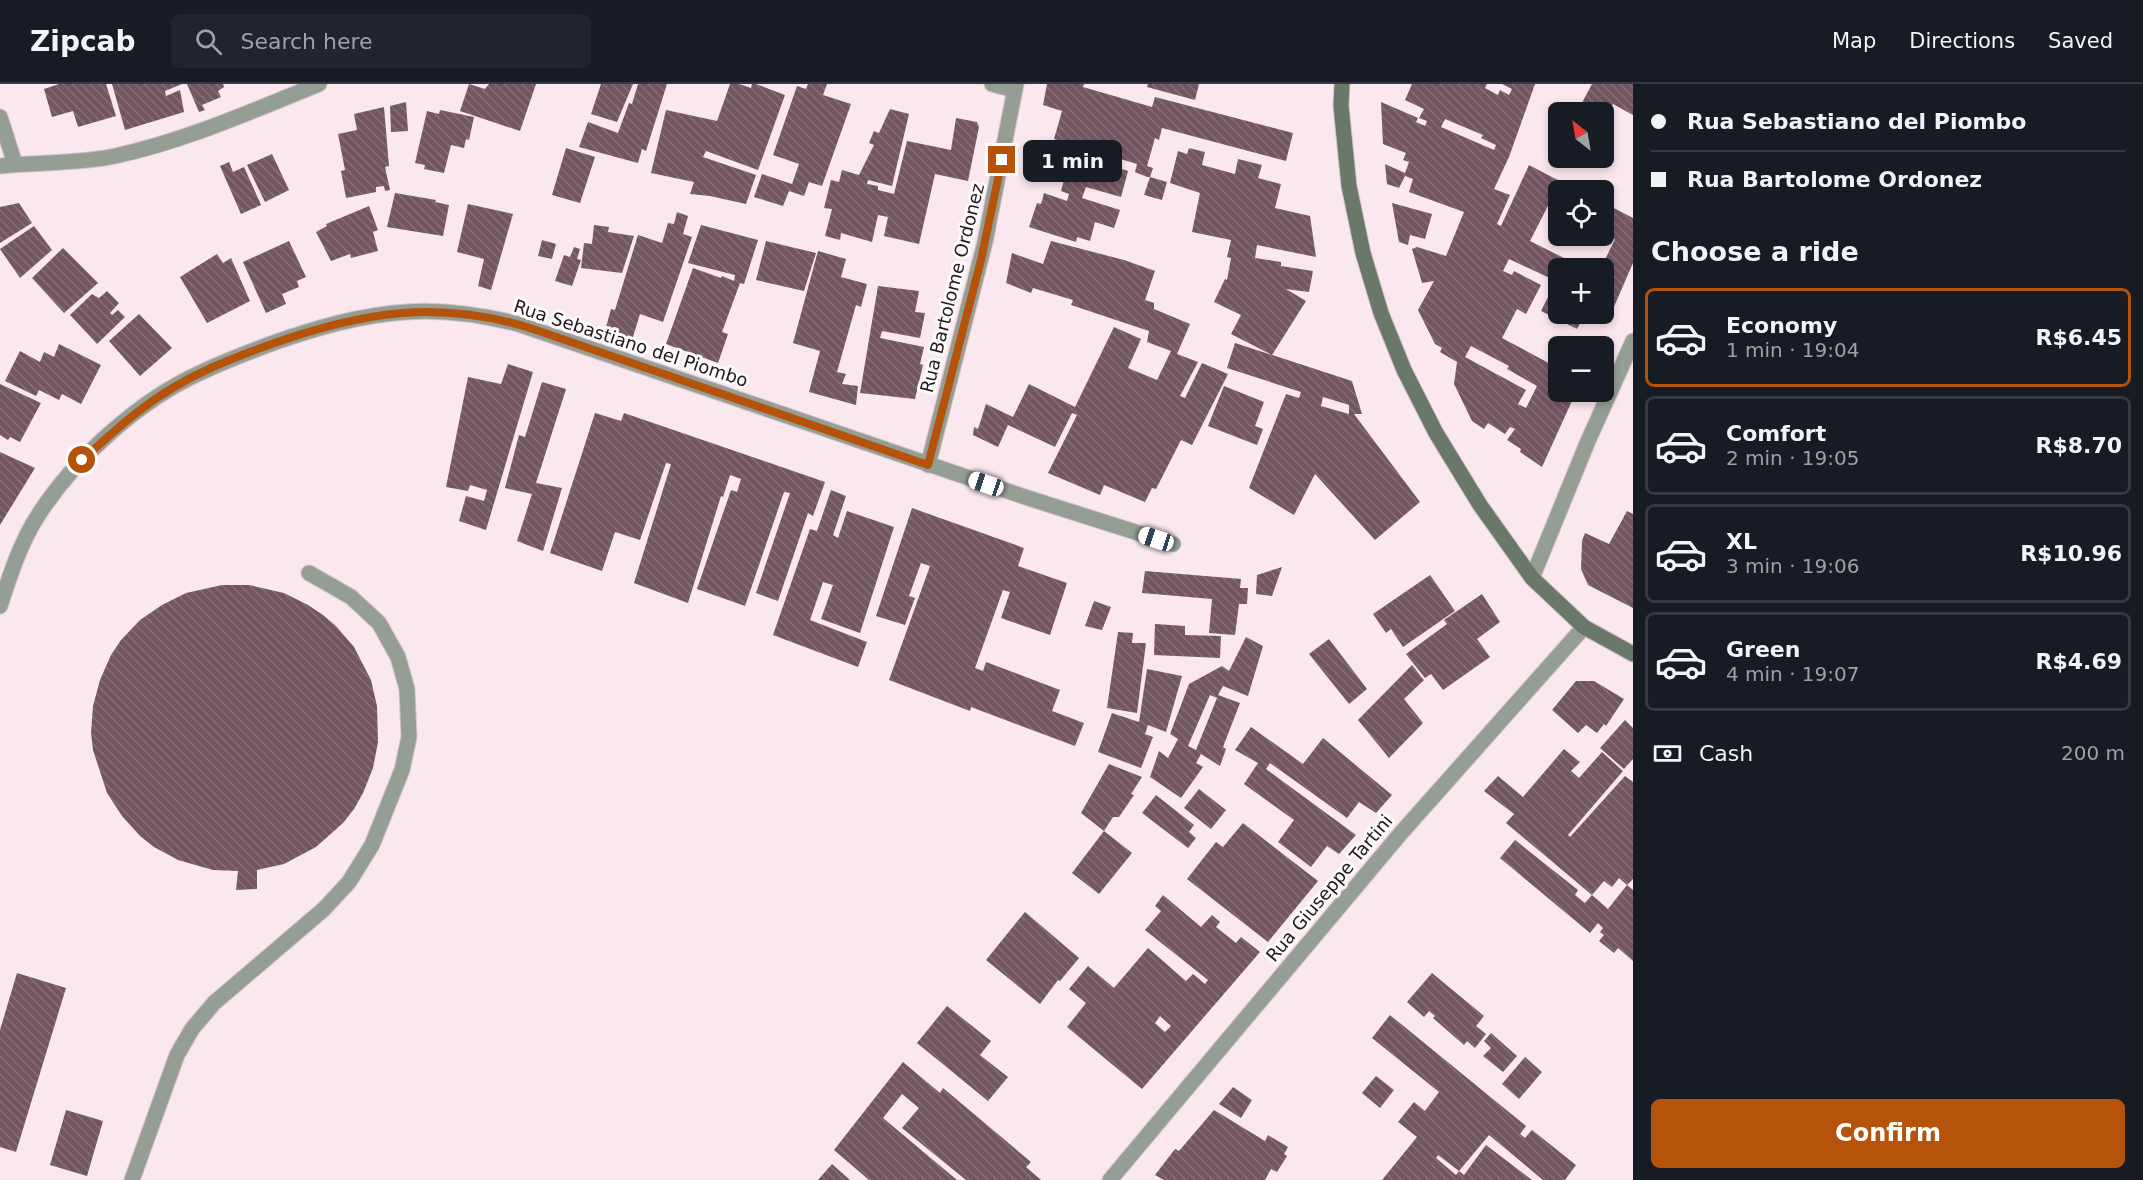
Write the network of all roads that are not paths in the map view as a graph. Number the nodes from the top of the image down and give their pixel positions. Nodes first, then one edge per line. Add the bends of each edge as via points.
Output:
1 (319, 84) edge
2 (992, 84) edge
3 (1342, 84) edge
4 (1016, 87) edge
5 (0, 117) edge
6 (7, 165) edge
7 (1633, 341) edge
8 (928, 465) junction
9 (1173, 544) dead end
10 (309, 573) dead end
11 (1532, 578) junction
12 (0, 606) edge
13 (1584, 627) junction
14 (1633, 654) edge
15 (132, 1180) edge
16 (1110, 1180) edge

1 - 6 street via 149,148 80,161
2 - 4 street
3 - 11 main road via 1349,186 1381,313 1436,433 1480,505
4 - 8 street, Rua Bartolome Ordonez via 985,242
5 - 6 street
7 - 11 street via 1587,441
8 - 9 street, Rua Sebastiano del Piombo
8 - 12 street, Rua Sebastiano del Piombo via 518,324 451,312 357,318 302,333 200,372 130,417 82,460 38,515 10,574
10 - 15 street via 351,597 379,623 398,657 407,689 409,737 402,770 372,845 349,882 324,909 214,1003 192,1029 177,1056
11 - 13 main road
13 - 14 main road
13 - 16 street, Rua Giuseppe Tartini via 1401,833

